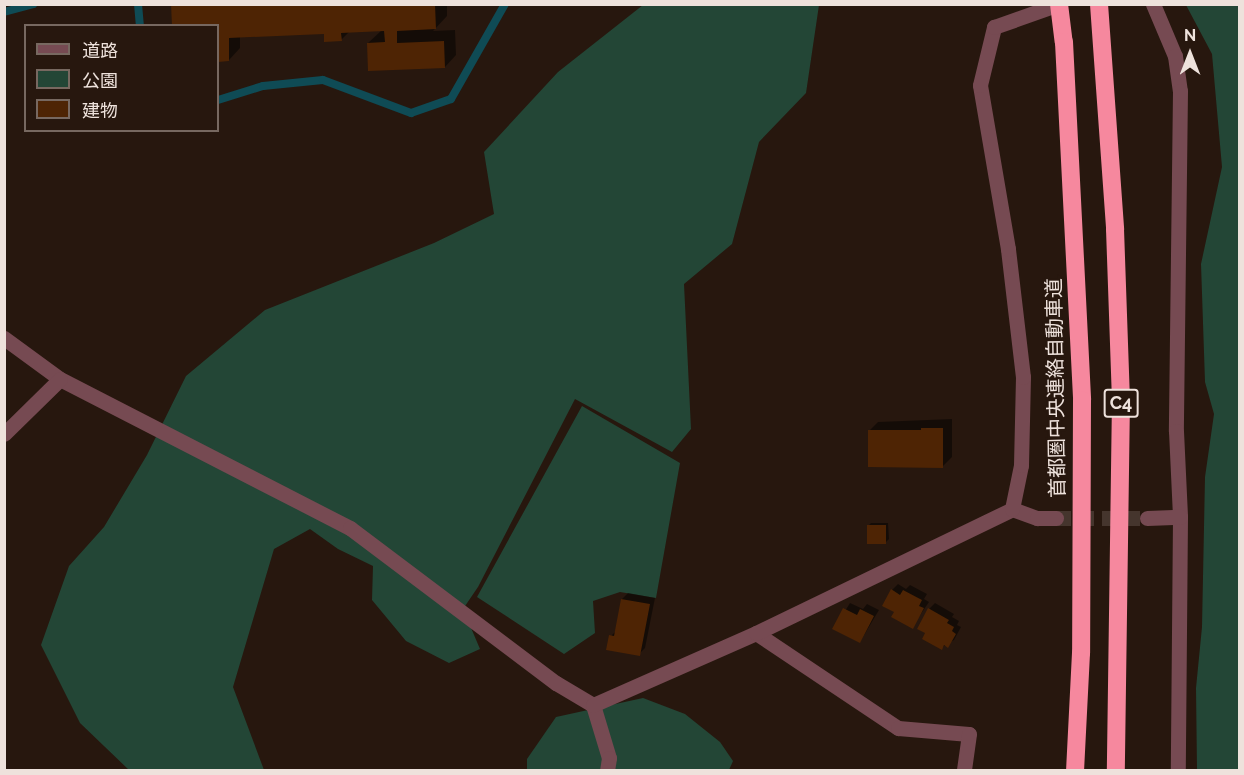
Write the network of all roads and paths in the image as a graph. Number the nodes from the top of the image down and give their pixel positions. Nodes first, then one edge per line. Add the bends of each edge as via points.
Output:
1 (1059, 4) edge
2 (1099, 4) edge
3 (1153, 4) edge
4 (4, 338) edge
5 (60, 379) junction
6 (4, 434) edge
7 (1012, 509) junction
8 (1180, 517) junction
9 (1056, 518) tunnel mouth
10 (1147, 518) tunnel mouth
11 (756, 633) junction
12 (593, 705) junction
13 (608, 771) edge
14 (964, 771) edge
15 (1075, 771) edge
16 (1116, 771) edge
17 (1178, 771) edge

1 - 7 street via 994,27 981,85 1008,249 1023,377 1021,465
1 - 15 highway, 首都圏中央連絡自動車道 / C4 via 1082,400 1081,653
2 - 16 highway, C4 via 1115,229 1121,399
3 - 8 street via 1175,56 1180,91 1176,431
4 - 5 street
5 - 6 street
5 - 12 street via 350,528 556,682
7 - 9 street via 1037,518
7 - 11 street
8 - 10 street
8 - 17 street
11 - 12 street
11 - 14 street via 898,728 969,734
12 - 13 street via 609,758

